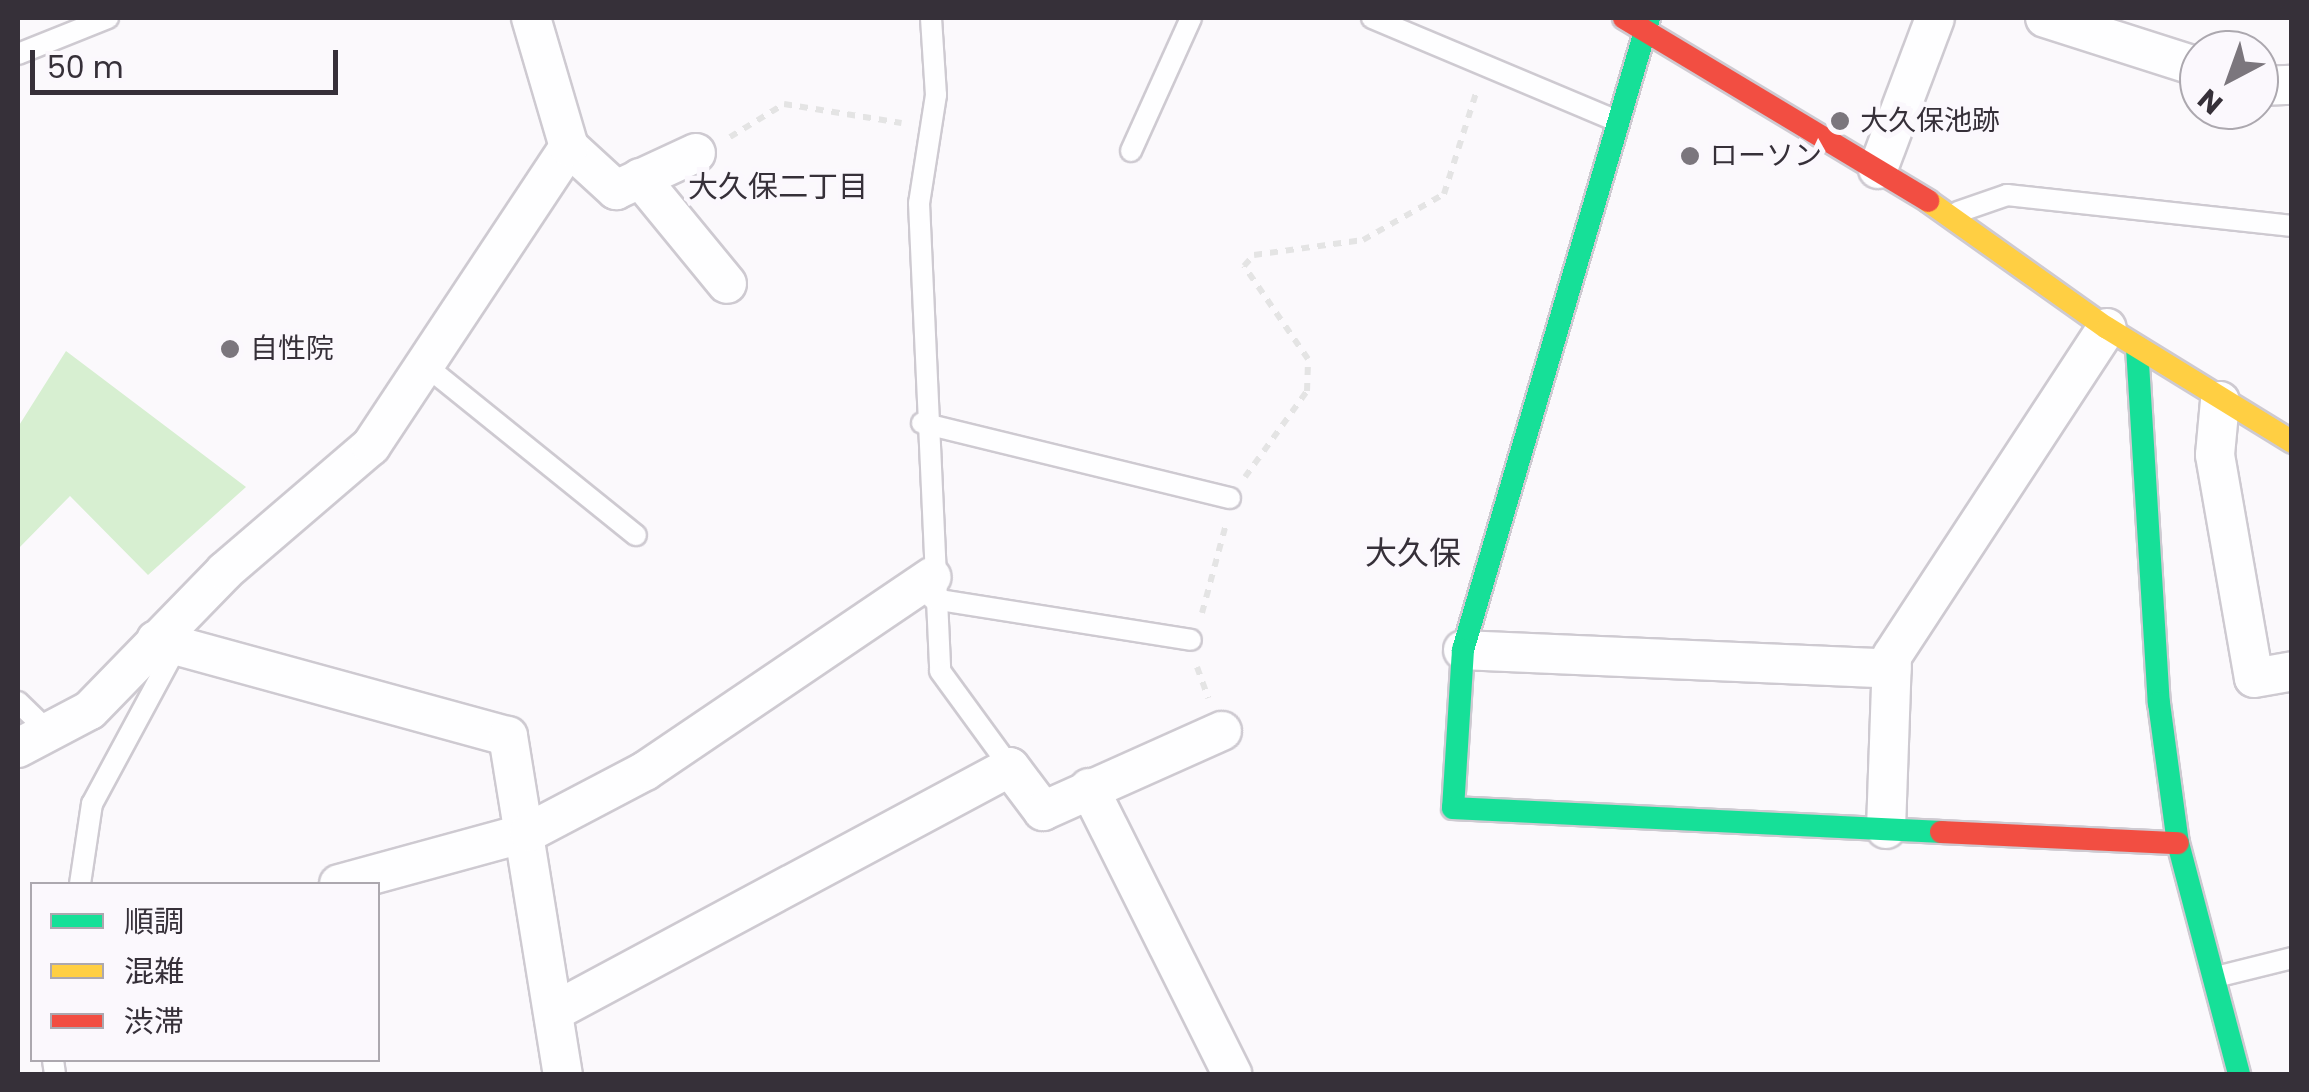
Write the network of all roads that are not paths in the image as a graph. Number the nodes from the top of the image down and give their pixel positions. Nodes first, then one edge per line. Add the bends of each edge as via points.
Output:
1 (108, 18) edge
2 (531, 18) edge
3 (932, 18) edge
4 (1191, 18) edge
5 (1372, 18) edge
6 (1935, 18) edge
7 (2044, 18) edge
8 (1638, 21) edge
9 (18, 54) edge
10 (2179, 61) edge
11 (1616, 120) junction
12 (568, 147) junction
13 (1131, 151) dead end
14 (696, 152) road end
15 (1878, 169) junction
16 (640, 178) junction
17 (1950, 214) junction
18 (2292, 226) edge
19 (728, 284) dead end
20 (2122, 337) junction
21 (425, 364) junction
22 (2220, 400) junction
23 (922, 423) junction
24 (2292, 442) edge
25 (1230, 498) road end
26 (636, 535) dead end
27 (932, 588) junction
28 (1190, 640) road end
29 (166, 643) junction
30 (1463, 650) junction
31 (1892, 669) junction
32 (2292, 671) edge
33 (18, 702) edge
34 (1222, 731) road end
35 (35, 742) edge
36 (1010, 767) junction
37 (1089, 788) junction
38 (1886, 829) junction
39 (530, 832) junction
40 (2178, 843) junction
41 (80, 882) edge
42 (345, 882) edge
43 (2292, 958) edge
44 (2213, 978) junction
45 (555, 1011) junction
46 (564, 1074) edge
47 (1232, 1074) edge
48 (2239, 1074) edge

1 - 9 lane
2 - 12 street
3 - 23 lane via 936,95 927,127
4 - 13 lane
5 - 11 lane
6 - 15 street
7 - 10 street
8 - 11 street
8 - 15 street
11 - 30 street
12 - 16 street via 616,190
12 - 21 street
14 - 16 street
15 - 17 street
16 - 19 street
17 - 18 lane via 2007,195
17 - 20 street
20 - 22 street
20 - 31 street
20 - 40 street
21 - 26 lane
21 - 29 street via 372,446
22 - 24 street
22 - 32 street via 2215,455 2254,678
23 - 25 lane
23 - 27 lane
27 - 28 lane
27 - 36 lane via 940,671
27 - 39 street via 646,772
29 - 35 street
29 - 39 street via 508,736
29 - 41 lane via 92,804
30 - 31 street
30 - 38 street via 1453,808
31 - 38 street
33 - 35 lane
34 - 37 street
36 - 37 street via 1043,811
36 - 45 street
37 - 47 street
38 - 40 street
39 - 42 street
39 - 45 street
40 - 44 street
43 - 44 lane
44 - 48 street
45 - 46 street

